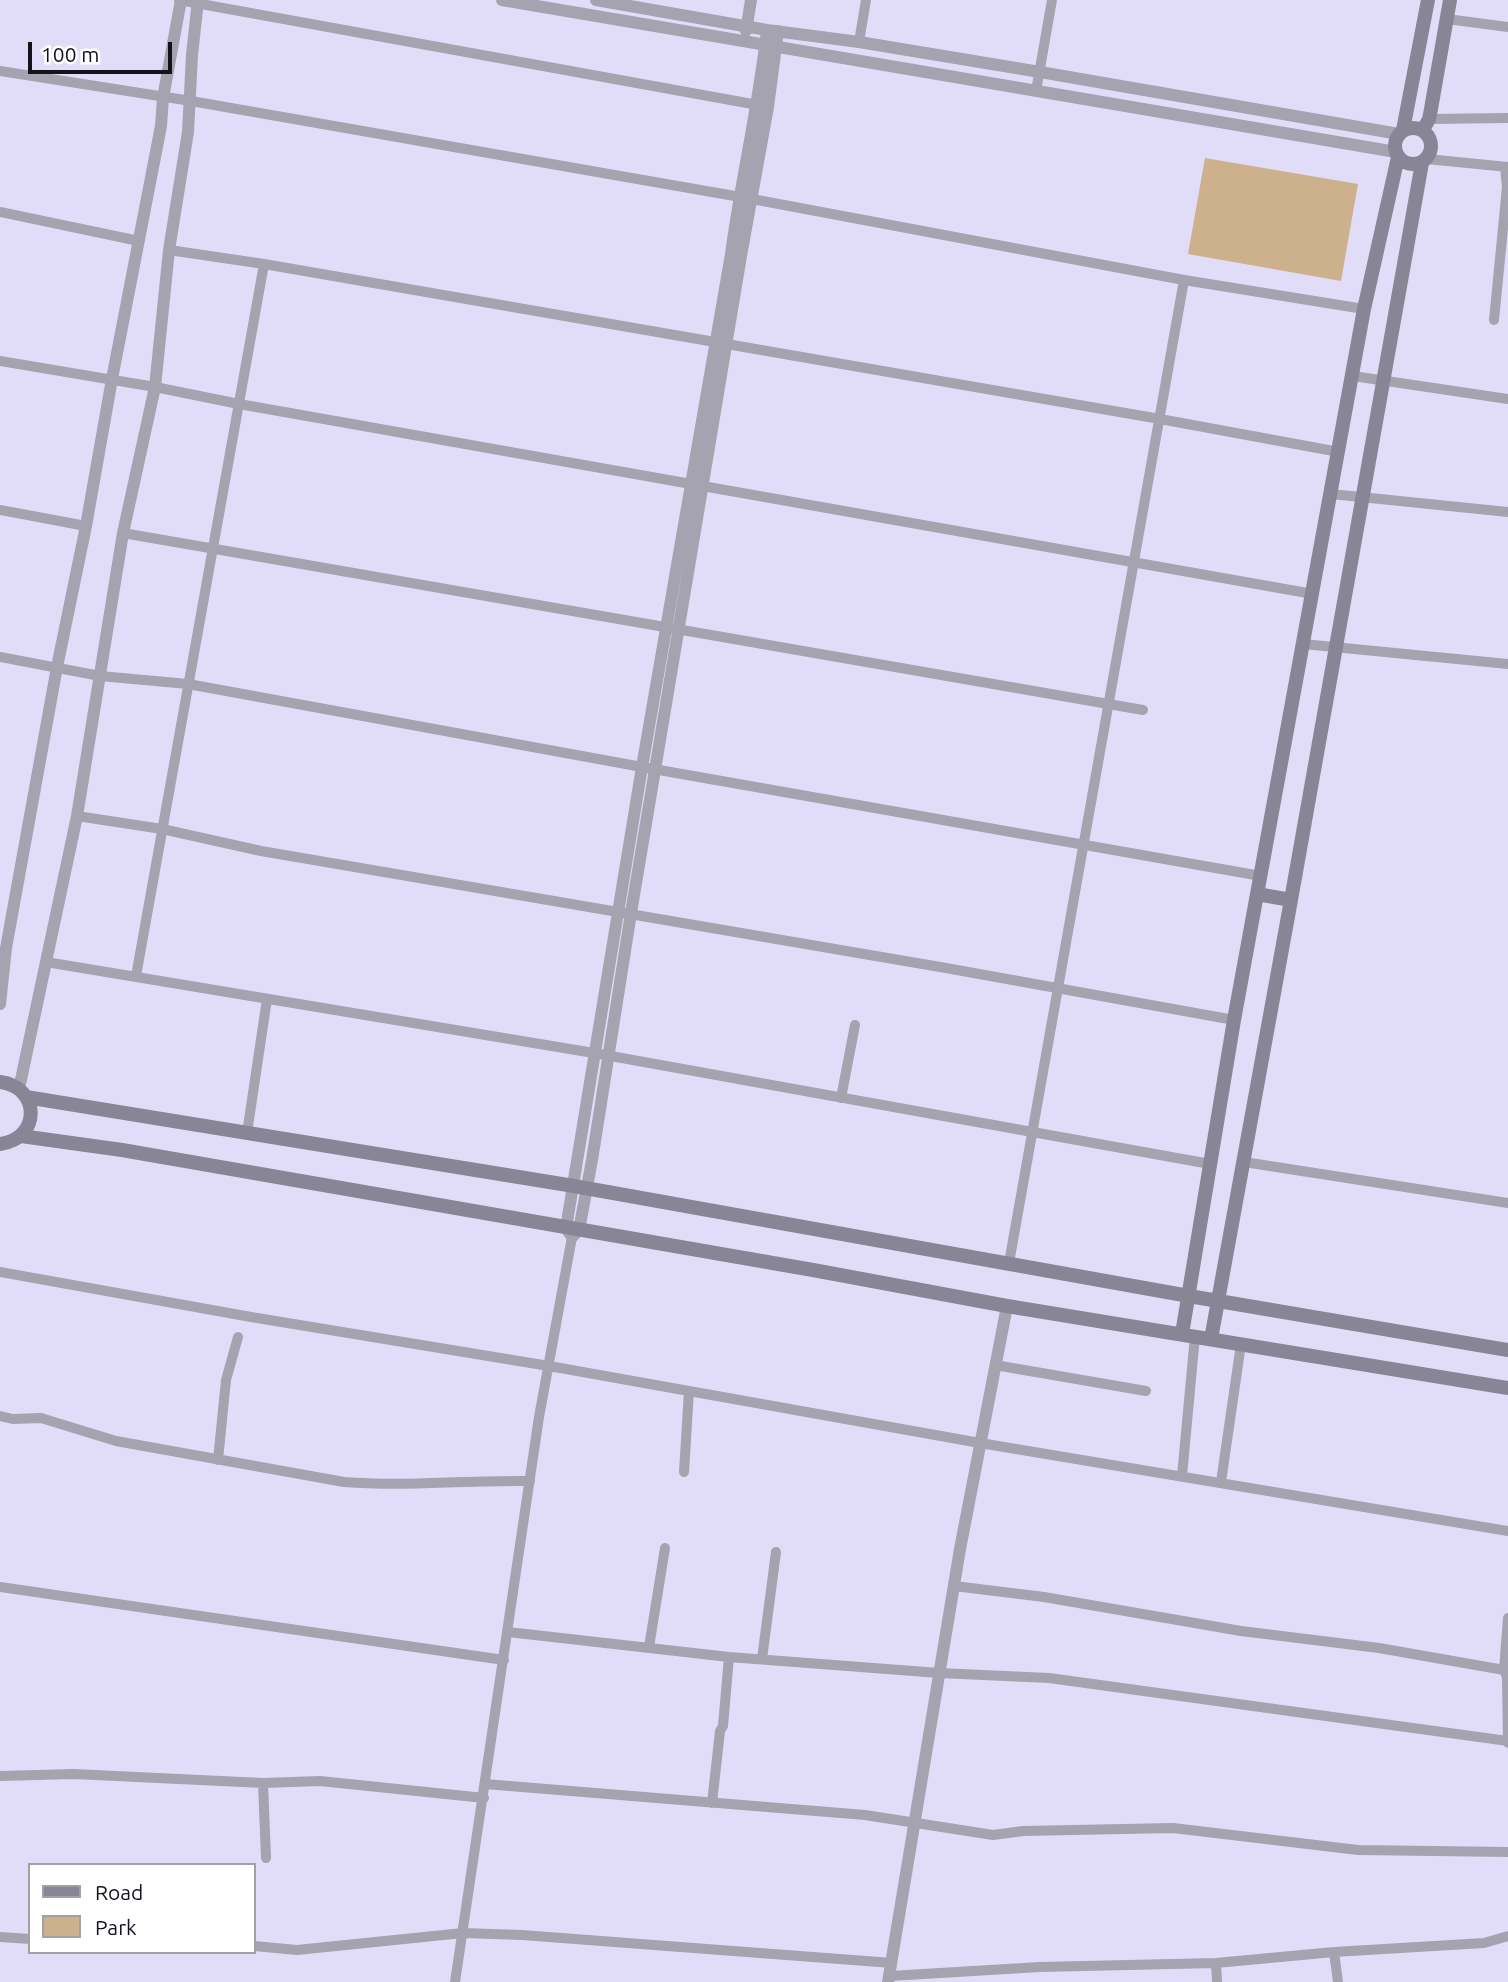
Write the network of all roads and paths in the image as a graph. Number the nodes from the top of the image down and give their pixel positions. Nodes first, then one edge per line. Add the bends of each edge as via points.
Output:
1 (180, 0) edge
2 (502, 0) edge
3 (596, 0) edge
4 (751, 0) edge
5 (866, 0) edge
6 (1052, 0) edge
7 (1428, 0) edge
8 (1450, 0) edge
9 (198, 2) edge
10 (1447, 19) junction
11 (747, 26) junction
12 (1508, 27) edge
13 (773, 30) junction
14 (744, 41) junction
15 (859, 42) junction
16 (771, 47) junction
17 (0, 71) edge
18 (1040, 72) junction
19 (1036, 91) junction
20 (163, 98) junction
21 (191, 101) junction
22 (758, 105) junction
23 (1508, 118) edge
24 (1426, 124) junction
25 (1401, 132) junction
26 (1397, 155) junction
27 (1424, 161) junction
28 (1507, 167) edge
29 (746, 198) junction
30 (0, 212) edge
31 (139, 240) junction
32 (169, 250) junction
33 (264, 264) junction
34 (1504, 275) edge
35 (1184, 280) junction
36 (1364, 309) junction
37 (1494, 320) dead end
38 (721, 343) junction
39 (0, 361) edge
40 (1353, 376) junction
41 (112, 379) junction
42 (1383, 380) junction
43 (155, 387) junction
44 (1508, 399) edge
45 (239, 404) junction
46 (1160, 419) junction
47 (1339, 452) junction
48 (698, 484) junction
49 (1331, 494) junction
50 (1363, 499) junction
51 (0, 510) edge
52 (1508, 512) edge
53 (86, 526) junction
54 (123, 533) junction
55 (212, 548) junction
56 (1133, 562) junction
57 (1313, 594) junction
58 (673, 629) junction
59 (1303, 644) junction
60 (1336, 649) junction
61 (0, 657) edge
62 (1508, 664) edge
63 (57, 667) junction
64 (100, 676) junction
65 (188, 684) junction
66 (1108, 705) junction
67 (1143, 710) dead end
68 (648, 768) junction
69 (77, 816) junction
70 (162, 829) junction
71 (1083, 845) junction
72 (1261, 876) junction
73 (1257, 894) junction
74 (1291, 900) junction
75 (624, 912) junction
76 (3, 948) edge
77 (46, 962) junction
78 (136, 976) junction
79 (1058, 988) junction
80 (267, 999) junction
81 (0, 1003) edge
82 (1234, 1020) junction
83 (855, 1025) dead end
84 (594, 1053) junction
85 (608, 1056) junction
86 (0, 1082) edge
87 (23, 1093) junction
88 (841, 1098) junction
89 (1032, 1132) junction
90 (247, 1133) junction
91 (21, 1136) junction
92 (0, 1144) edge
93 (1244, 1162) junction
94 (1210, 1164) junction
95 (580, 1187) junction
96 (1508, 1203) edge
97 (572, 1232) junction
98 (1009, 1263) junction
99 (0, 1272) edge
100 (1189, 1296) junction
101 (1217, 1301) junction
102 (1007, 1306) junction
103 (1189, 1335) junction
104 (237, 1338) dead end
105 (1211, 1339) junction
106 (1241, 1344) junction
107 (1508, 1350) edge
108 (995, 1365) junction
109 (549, 1366) junction
110 (1508, 1388) edge
111 (690, 1391) junction
112 (1146, 1391) dead end
113 (0, 1416) edge
114 (980, 1443) junction
115 (218, 1461) junction
116 (684, 1472) dead end
117 (1182, 1476) junction
118 (530, 1481) junction
119 (1221, 1482) junction
120 (1508, 1531) edge
121 (665, 1548) dead end
122 (776, 1552) dead end
123 (954, 1586) junction
124 (0, 1587) edge
125 (1508, 1618) edge
126 (508, 1632) junction
127 (649, 1647) junction
128 (729, 1657) junction
129 (762, 1659) junction
130 (504, 1660) junction
131 (1504, 1670) junction
132 (939, 1673) junction
133 (1508, 1742) edge
134 (0, 1776) edge
135 (263, 1783) junction
136 (485, 1784) junction
137 (484, 1798) junction
138 (712, 1803) junction
139 (914, 1823) junction
140 (1508, 1853) edge
141 (267, 1858) dead end
142 (463, 1933) junction
143 (1508, 1936) edge
144 (0, 1937) edge
145 (28, 1939) edge
146 (256, 1945) edge
147 (1334, 1952) junction
148 (1216, 1964) junction
149 (890, 1974) edge
150 (455, 1982) edge
151 (1217, 1982) edge
152 (1338, 1982) edge

1 - 9 street
1 - 20 street
2 - 14 street
3 - 11 street
4 - 11 street
5 - 15 street
6 - 18 street
7 - 25 main road
8 - 10 main road
9 - 21 street
9 - 22 street
10 - 12 street
10 - 24 main road
11 - 13 street
11 - 14 street
13 - 15 street
13 - 16 street
14 - 16 street
15 - 18 street
16 - 19 street
16 - 22 street
16 - 29 street
17 - 20 street
18 - 19 street
18 - 25 street
19 - 26 street
20 - 21 street
20 - 31 street
21 - 29 street
21 - 32 street
22 - 29 street
23 - 24 street
24 - 25 main road
24 - 27 main road via 1432,149
25 - 26 main road via 1395,146
26 - 27 main road via 1409,164
26 - 36 main road
27 - 28 street
27 - 42 main road
28 - 34 street
29 - 35 street
29 - 38 street
30 - 31 street
31 - 41 street
32 - 33 street
32 - 43 street
33 - 38 street
33 - 45 street
34 - 37 street
35 - 36 street
35 - 46 street
36 - 40 main road
38 - 46 street
38 - 48 street
39 - 41 street
40 - 42 street
40 - 47 main road
41 - 43 street
41 - 53 street
42 - 44 street
42 - 50 main road
43 - 45 street
43 - 54 street
45 - 48 street
45 - 55 street
46 - 47 street
46 - 56 street
47 - 49 main road
48 - 56 street
48 - 58 street
49 - 50 street
49 - 57 main road
50 - 52 street
50 - 60 main road
51 - 53 street
53 - 63 street
54 - 55 street
54 - 64 street
55 - 58 street
55 - 65 street
56 - 57 street
56 - 66 street
57 - 59 main road
58 - 66 street
58 - 68 street
59 - 60 street
59 - 72 main road
60 - 62 street
60 - 74 main road
61 - 63 street
63 - 64 street
63 - 76 street
64 - 65 street
64 - 69 street
65 - 68 street
65 - 70 street
66 - 67 street
66 - 71 street
68 - 71 street
68 - 75 street
69 - 70 street
69 - 77 street
70 - 75 street via 261,851
70 - 78 street
71 - 72 street
71 - 79 street
72 - 73 main road
73 - 74 main road
73 - 82 main road
74 - 93 main road
75 - 79 street
75 - 84 street
75 - 85 street
76 - 81 street
77 - 78 street
77 - 87 street
78 - 80 street
79 - 82 street
79 - 89 street
80 - 84 street
80 - 90 street
82 - 94 main road
83 - 88 street
84 - 85 street
84 - 95 street
85 - 88 street
85 - 95 street
86 - 87 main road
87 - 90 main road
87 - 91 main road via 31,1117
88 - 89 street
89 - 94 street
89 - 98 street
90 - 95 main road
91 - 92 main road
91 - 97 main road via 122,1150
93 - 96 street
93 - 101 main road
94 - 100 main road
95 - 97 street
95 - 98 main road
97 - 102 main road
97 - 109 street
98 - 100 main road
99 - 109 street
100 - 101 main road
100 - 103 main road
101 - 105 main road
101 - 107 main road
102 - 103 main road
102 - 108 street
103 - 105 main road
103 - 117 street
104 - 115 street via 226,1380
105 - 106 main road
106 - 110 main road
106 - 119 street
108 - 112 street
108 - 114 street
109 - 111 street
109 - 118 street
111 - 114 street
111 - 116 street
113 - 115 street via 41,1418 116,1441
114 - 117 street
114 - 123 street
115 - 118 street via 382,1485
117 - 119 street
118 - 126 street
119 - 120 street
121 - 127 street
122 - 129 street
123 - 131 street
123 - 132 street
124 - 130 street
125 - 131 street
126 - 127 street
126 - 130 street
127 - 128 street
128 - 129 street
128 - 138 street
129 - 132 street
130 - 136 street
131 - 133 street
132 - 133 street via 1049,1678
132 - 139 street
134 - 135 street via 74,1774
135 - 137 street via 320,1781
135 - 141 street
136 - 137 street
136 - 138 street
137 - 142 street
138 - 139 street
139 - 140 street via 993,1835 1173,1828 1358,1850
139 - 149 street
142 - 146 street via 296,1950
142 - 149 street via 522,1935
142 - 150 street
143 - 147 street via 1484,1943
144 - 145 street
147 - 148 street
147 - 152 street
148 - 149 street
148 - 151 street

